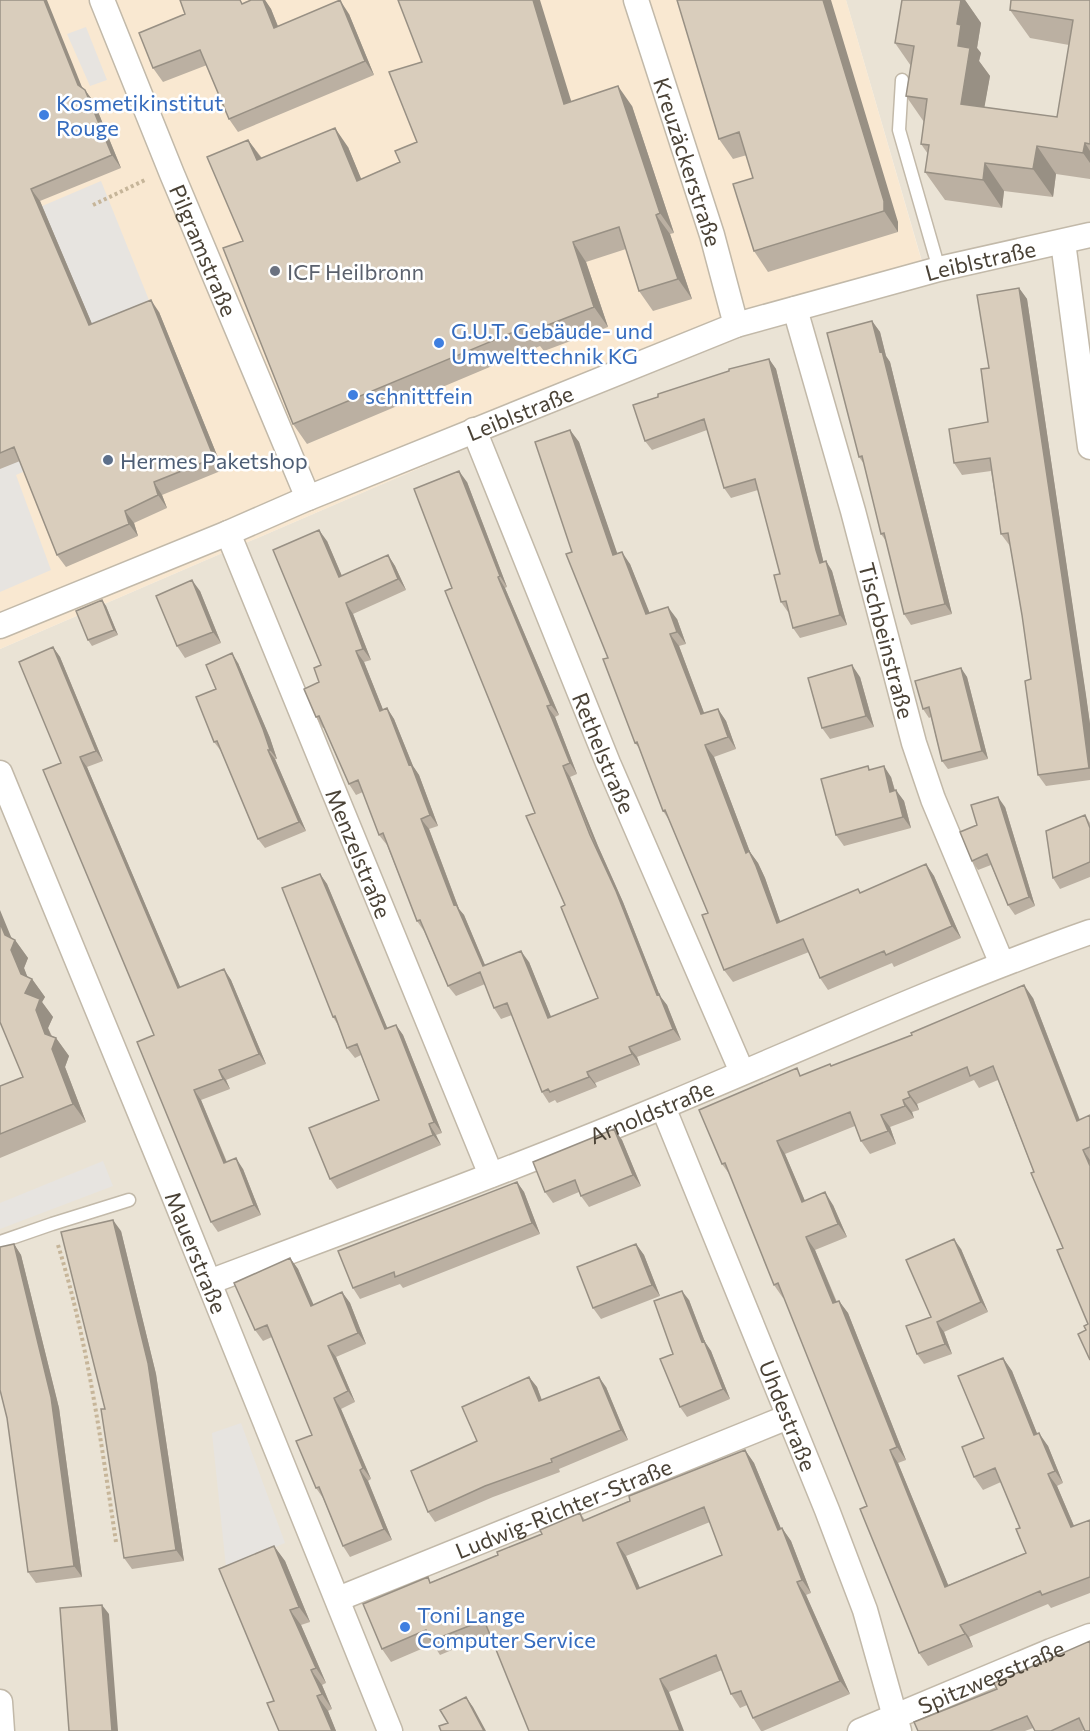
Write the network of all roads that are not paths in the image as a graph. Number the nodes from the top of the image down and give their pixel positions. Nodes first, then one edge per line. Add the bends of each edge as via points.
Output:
1 (102, 0) edge
2 (636, 0) edge
3 (902, 80) edge
4 (1090, 235) edge
5 (1063, 242) junction
6 (939, 270) junction
7 (795, 309) junction
8 (736, 325) junction
9 (474, 430) junction
10 (1090, 447) edge
11 (308, 498) junction
12 (228, 533) junction
13 (0, 626) edge
14 (0, 773) edge
15 (1090, 932) edge
16 (1002, 964) junction
17 (742, 1072) junction
18 (663, 1107) junction
19 (491, 1175) junction
20 (129, 1200) dead end
21 (0, 1242) edge
22 (209, 1282) junction
23 (788, 1417) junction
24 (338, 1599) junction
25 (1090, 1636) edge
26 (0, 1702) edge
27 (897, 1724) edge
28 (2, 1731) edge
29 (390, 1731) edge
30 (860, 1731) edge

1 - 11 street, Pilgramstraße
2 - 8 street, Kreuzäckerstraße via 712,235
3 - 6 lane via 899,129
4 - 5 street, Leiblstraße
5 - 6 street, Leiblstraße
5 - 10 street
6 - 7 street, Leiblstraße
7 - 8 street, Leiblstraße
7 - 16 street, Tischbeinstraße via 914,743 933,799
8 - 9 street, Leiblstraße
9 - 11 street, Leiblstraße
9 - 17 street, Rethelstraße via 608,763
11 - 12 street, Leiblstraße
12 - 13 street, Leiblstraße
12 - 19 street, Menzelstraße
14 - 22 street, Mauerstraße
15 - 16 street, Arnoldstraße
16 - 17 street, Arnoldstraße
17 - 18 street, Arnoldstraße
18 - 19 street, Arnoldstraße
18 - 23 street, Uhdestraße
19 - 22 street, Arnoldstraße
20 - 21 lane
22 - 24 street, Mauerstraße
23 - 24 street, Ludwig-Richter-Straße
23 - 27 street, Uhdestraße via 865,1611
24 - 29 street, Mauerstraße
25 - 27 street, Spitzwegstraße
26 - 28 street
27 - 30 street, Spitzwegstraße

